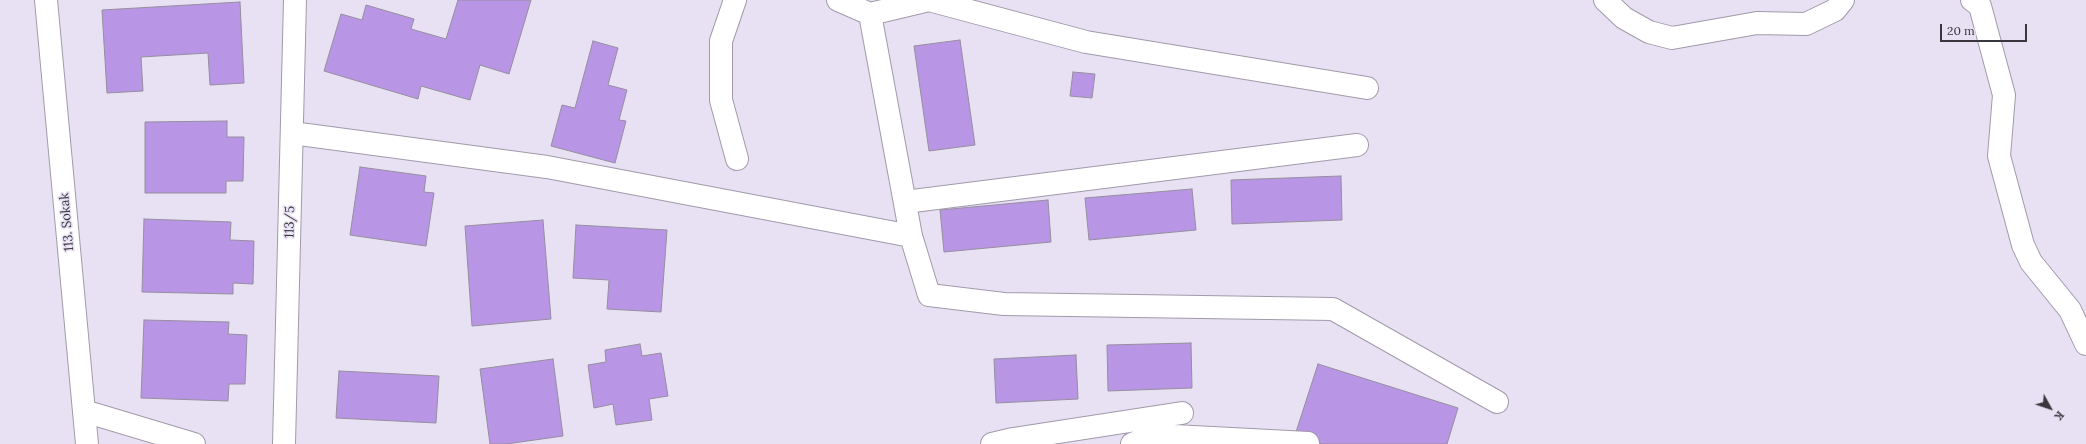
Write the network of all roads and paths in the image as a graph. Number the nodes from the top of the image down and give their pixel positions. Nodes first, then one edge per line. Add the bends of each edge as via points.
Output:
1 (46, 0) edge
2 (295, 0) edge
3 (735, 0) edge
4 (838, 0) edge
5 (1605, 0) edge
6 (1843, 0) edge
7 (1972, 0) edge
8 (870, 14) junction
9 (1367, 88) dead end
10 (292, 133) junction
11 (1357, 145) dead end
12 (737, 159) dead end
13 (905, 202) junction
14 (911, 236) junction
15 (2086, 344) edge
16 (1497, 402) dead end
17 (84, 411) junction
18 (1182, 413) dead end
19 (1308, 443) edge
20 (87, 444) edge
21 (194, 444) edge
22 (284, 444) edge
23 (992, 444) edge
24 (1132, 444) edge

1 - 17 street, 113. Sokak
2 - 10 street, 113/5
3 - 12 street via 721,41 720,100
4 - 8 street
5 - 6 street via 1624,18 1649,32 1672,38 1757,23 1806,24 1835,10
7 - 15 street via 1980,6 2004,95 1999,156 2023,245 2031,262 2070,310
8 - 9 street via 929,0 1086,42
8 - 13 street
10 - 14 street via 547,167
10 - 22 street, 113/5
11 - 13 street
13 - 14 street
14 - 16 street via 928,295 1004,304 1333,309
17 - 20 street, 113. Sokak
17 - 21 street
18 - 23 street
19 - 24 street via 1155,435

